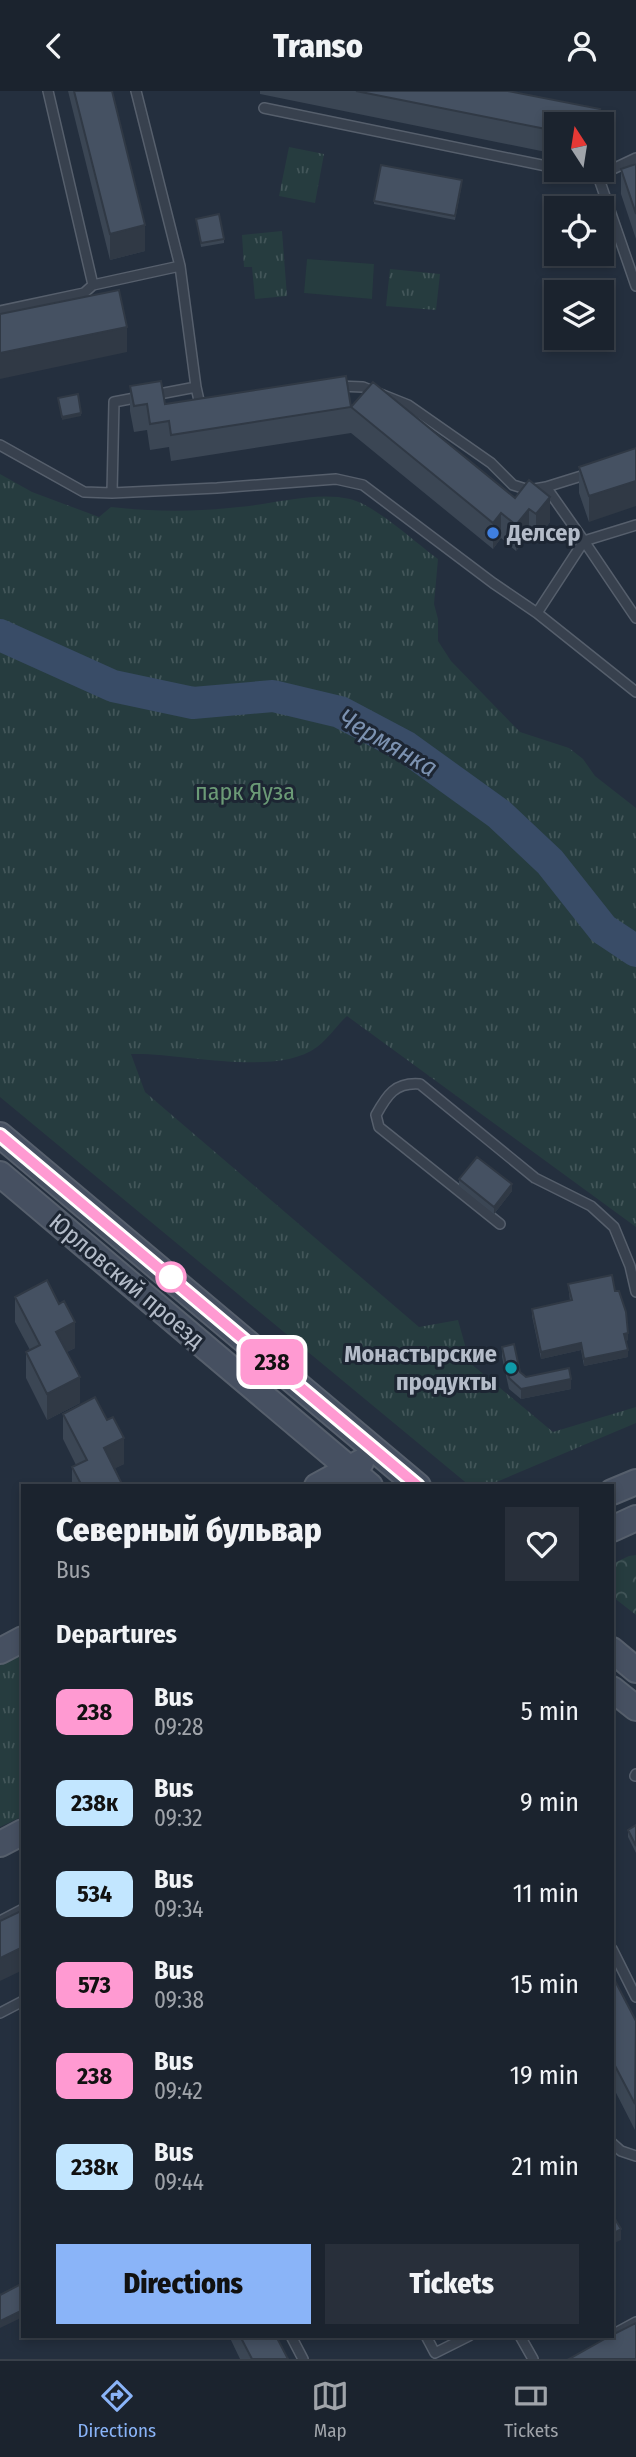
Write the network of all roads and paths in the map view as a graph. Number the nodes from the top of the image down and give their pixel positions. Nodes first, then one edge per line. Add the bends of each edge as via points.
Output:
1 (48, 91) edge
2 (136, 91) edge
3 (264, 108) dead end
4 (636, 157) edge
5 (544, 165) edge
6 (614, 168) edge
7 (600, 182) edge
8 (180, 265) junction
9 (93, 285) junction
10 (636, 286) edge
11 (0, 311) edge
12 (326, 386) edge
13 (196, 387) junction
14 (218, 403) edge
15 (0, 445) edge
16 (597, 471) edge
17 (546, 487) junction
18 (112, 493) junction
19 (636, 525) edge
20 (583, 541) junction
21 (537, 613) junction
22 (636, 618) edge
23 (636, 692) edge
24 (0, 1135) edge
25 (0, 1174) edge
26 (500, 1224) dead end
27 (636, 1291) edge
28 (377, 1453) junction
29 (349, 1469) junction
30 (636, 1482) edge
31 (321, 1484) edge
32 (368, 1484) edge
33 (416, 1484) edge
34 (614, 1491) edge
35 (636, 1518) edge
36 (614, 1528) edge
37 (21, 1640) edge
38 (0, 1651) edge
39 (614, 1652) edge
40 (636, 1670) edge
41 (614, 1691) edge
42 (636, 1708) edge
43 (21, 1833) edge
44 (0, 1843) edge
45 (21, 1910) edge
46 (0, 1920) edge
47 (614, 1952) edge
48 (636, 1997) edge
49 (21, 2002) edge
50 (0, 2013) edge
51 (614, 2145) edge
52 (636, 2156) edge
53 (636, 2322) edge
54 (614, 2335) edge
55 (292, 2338) edge
56 (427, 2338) edge
57 (465, 2338) edge
58 (521, 2338) edge
59 (608, 2338) edge
60 (600, 2342) edge
61 (303, 2359) edge
62 (533, 2359) edge

1 - 9 lane
2 - 8 lane
3 - 5 lane
4 - 6 lane
7 - 10 lane
8 - 9 lane
8 - 13 lane
9 - 11 lane via 84,293
12 - 17 lane via 363,387 408,405 491,463 513,485 529,490
13 - 14 lane via 200,405
13 - 18 lane via 114,402
15 - 18 lane via 84,492
16 - 17 lane
17 - 20 lane
18 - 21 lane via 336,479 363,485
19 - 20 lane
20 - 21 lane
20 - 22 lane
21 - 23 lane
24 - 28 main road, Юрловский проезд
25 - 29 main road, Юрловский проезд
26 - 27 lane via 379,1127 376,1115 387,1095 407,1083 420,1084 535,1178 591,1206 614,1227
28 - 29 main road
28 - 33 main road, Юрловский проезд
29 - 31 main road
29 - 32 main road, Юрловский проезд
30 - 34 main road
35 - 36 main road
37 - 38 main road
39 - 40 main road
41 - 42 main road
43 - 44 main road
45 - 46 lane
47 - 48 lane
49 - 50 lane
51 - 52 lane
53 - 54 lane
55 - 61 lane
56 - 57 lane via 435,2353
58 - 62 lane
59 - 60 lane

